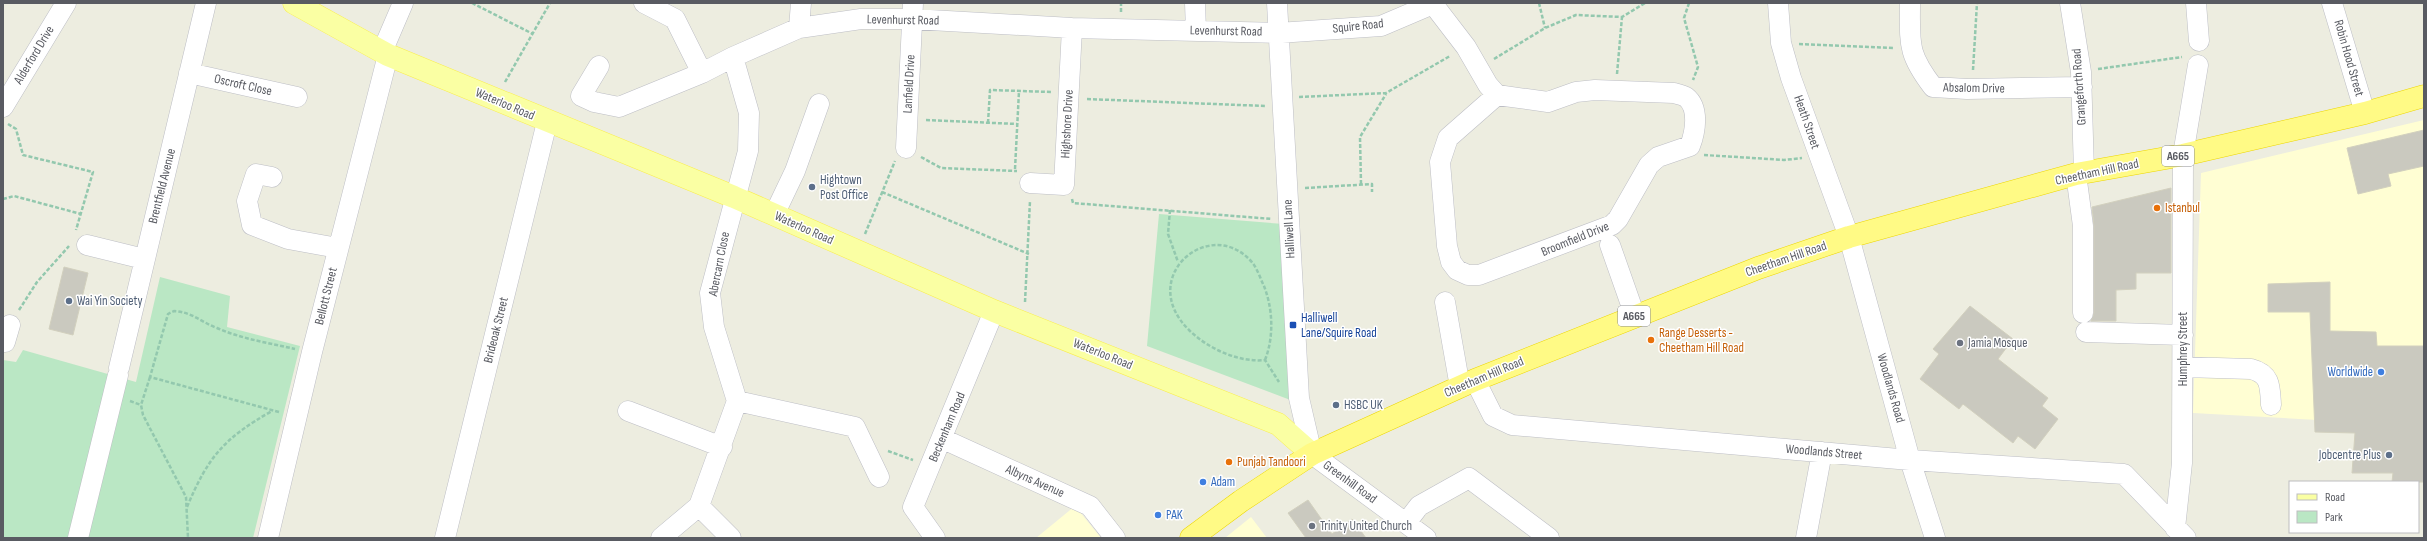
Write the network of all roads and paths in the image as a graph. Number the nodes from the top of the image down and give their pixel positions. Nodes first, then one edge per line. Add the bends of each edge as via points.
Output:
1 (66, 3) edge
2 (206, 3) edge
3 (294, 3) edge
4 (403, 3) edge
5 (474, 3) edge
6 (550, 3) edge
7 (644, 3) edge
8 (801, 3) edge
9 (1195, 3) edge
10 (1277, 3) edge
11 (1539, 3) edge
12 (1644, 3) edge
13 (1689, 3) edge
14 (1778, 3) edge
15 (1910, 3) edge
16 (1977, 3) edge
17 (2070, 3) edge
18 (2196, 3) edge
19 (2332, 3) edge
20 (1434, 4) edge
21 (913, 11) edge
22 (1622, 17) junction
23 (799, 28) junction
24 (1072, 28) junction
25 (1545, 28) junction
26 (1196, 31) junction
27 (1278, 33) junction
28 (533, 34) junction
29 (2199, 41) dead end
30 (1781, 42) junction
31 (1466, 47) junction
32 (1911, 49) junction
33 (385, 53) junction
34 (733, 57) junction
35 (2191, 61) joint
36 (599, 66) dead end
37 (1479, 68) junction
38 (2108, 68) dead end
39 (189, 73) junction
40 (702, 73) junction
41 (2082, 87) junction
42 (1972, 89) junction
43 (1615, 90) junction
44 (1019, 91) junction
45 (1386, 93) junction
46 (1068, 95) junction
47 (1497, 95) junction
48 (2424, 96) edge
49 (297, 97) dead end
50 (1686, 97) junction
51 (495, 100) junction
52 (1282, 102) junction
53 (819, 104) dead end
54 (3, 107) edge
55 (2365, 113) junction
56 (908, 119) junction
57 (3, 121) edge
58 (547, 122) junction
59 (988, 123) junction
60 (1017, 124) junction
61 (1690, 146) junction
62 (906, 148) junction
63 (2183, 155) junction
64 (1819, 157) junction
65 (1015, 169) junction
66 (2080, 173) junction
67 (272, 177) dead end
68 (1030, 183) junction
69 (1361, 184) junction
70 (1064, 185) junction
71 (1287, 189) junction
72 (882, 192) junction
73 (1372, 192) dead end
74 (734, 197) junction
75 (3, 199) edge
76 (1170, 210) junction
77 (81, 214) junction
78 (774, 215) junction
79 (1289, 220) junction
80 (1849, 237) junction
81 (80, 243) junction
82 (1610, 245) dead end
83 (338, 248) junction
84 (858, 252) junction
85 (1028, 254) junction
86 (144, 259) junction
87 (1178, 262) junction
88 (1445, 302) dead end
89 (994, 311) junction
90 (1635, 316) junction
91 (1024, 323) junction
92 (7, 333) edge
93 (2183, 335) junction
94 (312, 352) junction
95 (1265, 360) junction
96 (2183, 367) junction
97 (150, 377) junction
98 (1467, 383) junction
99 (1299, 398) junction
100 (737, 401) junction
101 (2270, 405) dead end
102 (273, 410) junction
103 (628, 411) dead end
104 (296, 417) junction
105 (943, 439) junction
106 (722, 447) junction
107 (866, 450) junction
108 (1822, 452) junction
109 (1312, 454) junction
110 (1910, 460) junction
111 (931, 465) junction
112 (879, 477) dead end
113 (699, 506) junction
114 (187, 508) junction
115 (1406, 523) junction
116 (2181, 533) edge
117 (78, 538) edge
118 (188, 538) edge
119 (268, 538) edge
120 (445, 538) edge
121 (661, 538) edge
122 (731, 538) edge
123 (935, 538) edge
124 (1115, 538) edge
125 (1191, 538) edge
126 (1426, 538) edge
127 (1549, 538) edge
128 (1806, 538) edge
129 (1935, 538) edge

1 - 54 street, Alderford Drive
2 - 39 street, Brentfield Avenue
3 - 33 main road, Waterloo Road
4 - 33 street, Bellott Street
5 - 28 path
6 - 28 path
7 - 40 street via 675,19
8 - 23 street
9 - 26 street
10 - 27 street, Halliwell Lane
11 - 25 path
12 - 22 path
13 - 50 path via 1684,18 1698,67
14 - 30 street, Heath Street
15 - 32 street, Absalom Drive
16 - 42 path
17 - 41 street, Grangeforth Road
18 - 29 street
19 - 55 street, Robin Hood Street
20 - 27 street, Squire Road via 1381,26
20 - 31 street
21 - 23 street, Levenhurst Road
21 - 24 street, Levenhurst Road
21 - 56 street, Lanfield Drive
22 - 25 path via 1576,15
22 - 43 path
23 - 34 street, Levenhurst Road
24 - 26 street, Levenhurst Road
24 - 46 street, Highshore Drive
25 - 37 path
26 - 27 street, Levenhurst Road
27 - 52 street, Halliwell Lane
28 - 51 path
30 - 32 path
30 - 64 street, Heath Street
31 - 37 street
31 - 45 path
32 - 42 street, Absalom Drive via 1917,66 1933,87
33 - 51 main road, Waterloo Road
33 - 83 street, Bellott Street
34 - 40 street, Levenhurst Road
34 - 74 street, Abercarn Close via 744,92 749,120 748,151
35 - 38 path
35 - 63 street, Humphrey Street
36 - 40 street, Levenhurst Road via 581,96 594,102 619,106
37 - 47 street
39 - 49 street, Oscroft Close
39 - 86 street, Brentfield Avenue
41 - 42 street, Absalom Drive
41 - 66 street, Grangeforth Road
43 - 47 street via 1576,92 1548,102
43 - 50 street via 1674,93
44 - 46 path
44 - 59 path via 990,90
44 - 60 path
45 - 52 path
45 - 69 path via 1360,137
46 - 52 path
46 - 70 street, Highshore Drive
47 - 61 street, Broomfield Drive via 1448,138 1440,162 1447,246 1451,262 1457,270 1468,275 1479,275 1605,230 1618,219 1649,165 1658,157
48 - 55 highway, Cheetham Hill Road / A665
50 - 61 street via 1695,115 1694,135
51 - 58 main road, Waterloo Road
52 - 71 street, Halliwell Lane
53 - 78 street via 795,171
55 - 63 highway, Cheetham Hill Road / A665
56 - 59 path
56 - 62 street, Lanfield Drive
57 - 77 path via 16,129 23,155 93,172
58 - 74 main road, Waterloo Road
58 - 120 street, Brideoak Street
59 - 60 path
60 - 65 path
61 - 64 path via 1706,157 1784,160
62 - 65 path via 941,168
62 - 72 path via 895,162
63 - 66 highway, Cheetham Hill Road / A665
63 - 93 street, Humphrey Street
64 - 80 street, Heath Street
65 - 68 path
66 - 80 highway, Cheetham Hill Road / A665
66 - 93 street, Grangeforth Road via 2084,322
67 - 83 street via 256,174 247,200 252,225 288,239
68 - 70 street
68 - 85 path
69 - 71 path
69 - 73 path via 1372,184
70 - 76 path via 1073,203
71 - 79 street, Halliwell Lane
72 - 84 path
72 - 85 path
74 - 78 main road, Waterloo Road
74 - 100 street, Abercarn Close via 710,293 714,327
75 - 77 path via 14,196
76 - 79 path
76 - 87 path via 1168,234
77 - 81 path
78 - 84 main road, Waterloo Road
79 - 99 street, Halliwell Lane
80 - 90 highway, Cheetham Hill Road / A665 via 1758,268
80 - 110 street, Woodlands Road
81 - 86 street
81 - 92 path via 37,282
82 - 90 street
83 - 94 street, Bellott Street
84 - 89 main road, Waterloo Road
85 - 91 path
86 - 117 street, Brentfield Avenue
87 - 95 path via 1173,272 1171,303 1181,322 1198,338 1216,349 1249,360
87 - 95 path via 1196,250 1213,246 1239,252 1250,260 1270,303 1270,342
88 - 98 street, Woodlands Street
89 - 91 main road, Waterloo Road
89 - 105 street, Beckenham Road
90 - 98 highway, Cheetham Hill Road / A665
91 - 109 main road, Waterloo Road via 1278,424
93 - 96 street, Humphrey Street
94 - 97 path via 249,340 215,328 196,316 174,311 168,314
94 - 104 street, Bellott Street
95 - 99 path via 1290,398
96 - 101 street via 2259,371 2270,385
96 - 116 street, Humphrey Street
97 - 102 path
97 - 114 path via 141,405 143,415 186,497
98 - 108 street, Woodlands Street via 1493,416 1512,424
98 - 109 highway, Cheetham Hill Road / A665
99 - 109 street, Halliwell Lane
100 - 106 street
100 - 107 street via 855,428
102 - 104 path
102 - 114 path via 250,423 214,454 199,478
103 - 106 street
104 - 119 street, Bellott Street
105 - 111 street, Beckenham Road
105 - 124 street, Albyns Avenue via 1090,506
106 - 113 street
107 - 111 path via 875,447
107 - 112 street
108 - 110 street, Woodlands Street
108 - 128 street
109 - 115 street, Greenhill Road
109 - 125 highway, Cheetham Hill Road / A665
110 - 116 street, Woodlands Street via 2124,474
110 - 129 street, Woodlands Road
111 - 123 street, Beckenham Road via 913,507
113 - 121 street
113 - 122 street
114 - 118 path
115 - 126 street, Greenhill Road
115 - 127 street via 1419,506 1469,478

